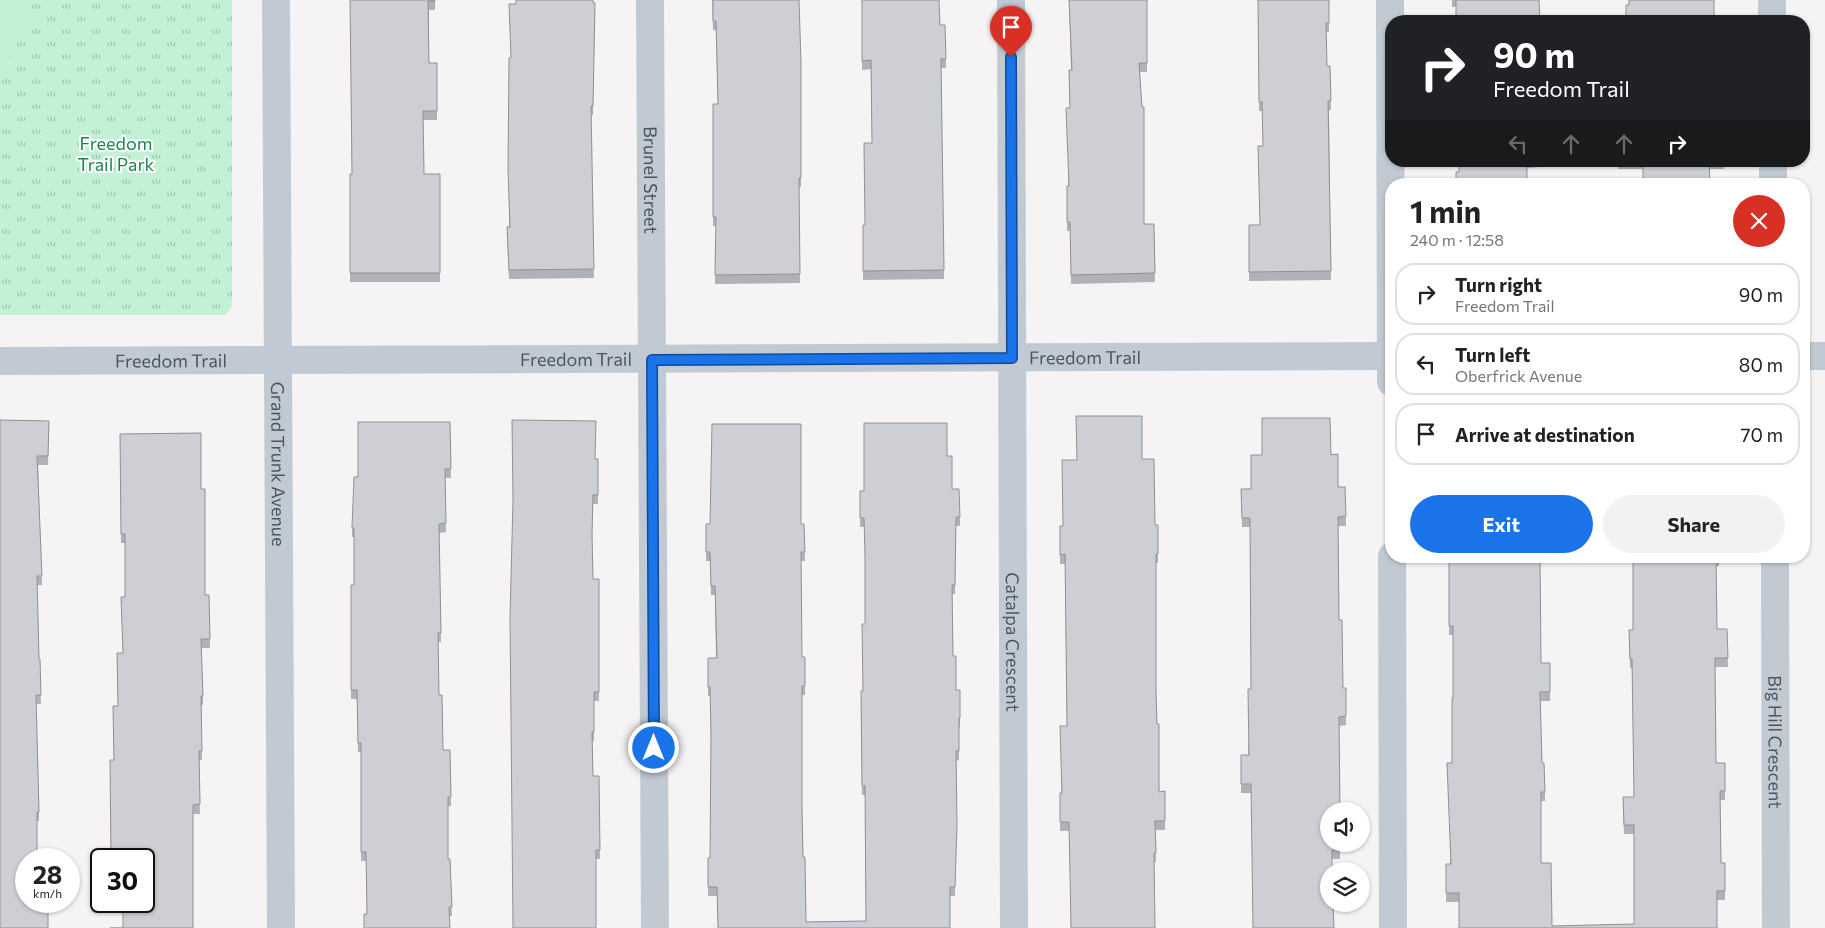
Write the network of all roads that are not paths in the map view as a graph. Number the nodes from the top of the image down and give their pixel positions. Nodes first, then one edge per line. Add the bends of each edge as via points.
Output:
1 (276, 0) edge
2 (650, 0) edge
3 (1011, 0) edge
4 (1390, 0) edge
5 (1772, 0) edge
6 (1390, 15) edge
7 (1772, 15) edge
8 (1385, 356) edge
9 (1810, 356) edge
10 (1825, 356) edge
11 (1012, 358) junction
12 (278, 360) junction
13 (652, 360) junction
14 (0, 361) edge
15 (1392, 563) edge
16 (1775, 563) edge
17 (281, 928) edge
18 (655, 928) edge
19 (1014, 928) edge
20 (1393, 928) edge
21 (1776, 928) edge

1 - 12 street, Grand Trunk Avenue
2 - 13 street, Brunel Street
3 - 11 street, Catalpa Crescent
4 - 6 street
5 - 7 street
8 - 11 street, Freedom Trail
9 - 10 street
11 - 13 street, Freedom Trail
11 - 19 street, Catalpa Crescent
12 - 13 street, Freedom Trail
12 - 14 street, Freedom Trail
12 - 17 street, Grand Trunk Avenue
13 - 18 street
15 - 20 street
16 - 21 street, Big Hill Crescent

